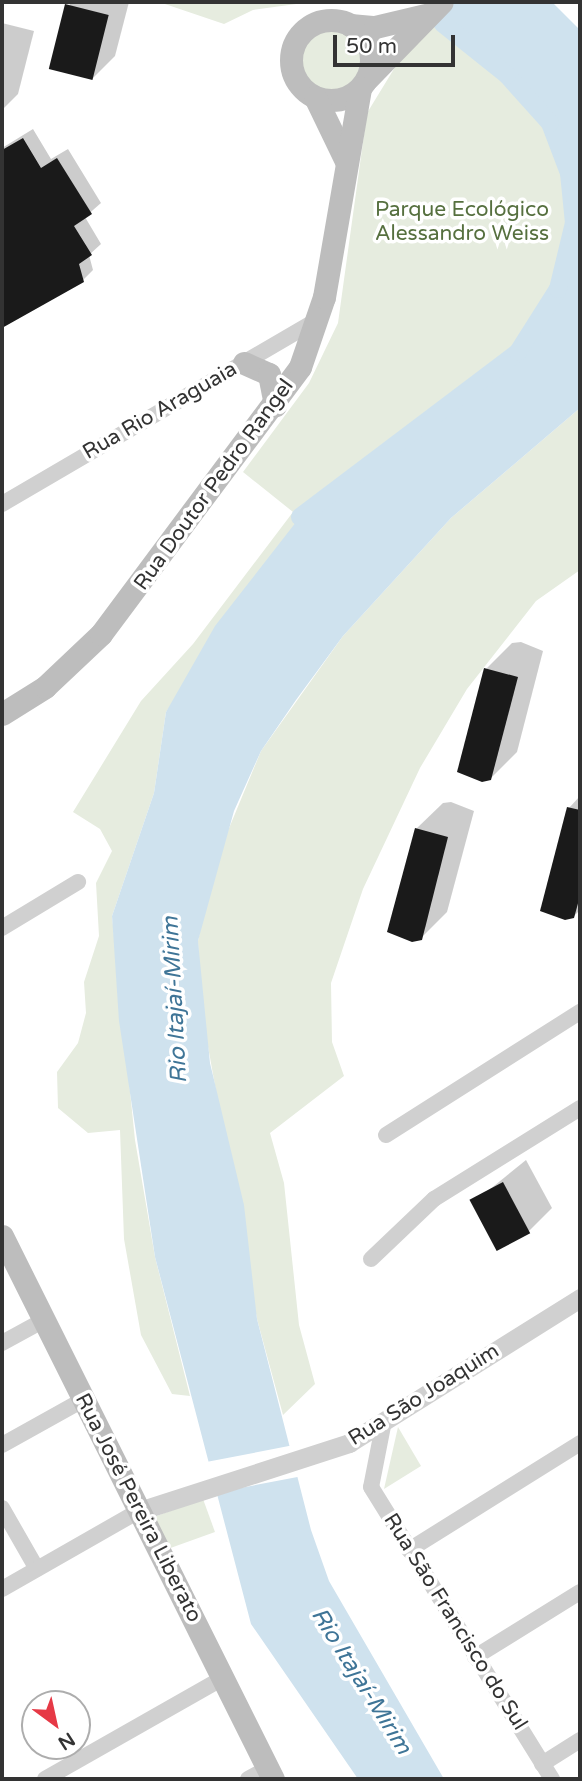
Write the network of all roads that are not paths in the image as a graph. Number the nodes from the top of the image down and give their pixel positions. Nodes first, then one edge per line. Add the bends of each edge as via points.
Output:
1 (434, 9) edge
2 (350, 25) junction
3 (363, 83) junction
4 (315, 97) junction
5 (346, 161) junction
6 (319, 319) junction
7 (244, 363) junction
8 (275, 405) junction
9 (2, 504) edge
10 (2, 714) edge
11 (78, 882) dead end
12 (2, 928) edge
13 (580, 1012) edge
14 (580, 1108) edge
15 (386, 1135) dead end
16 (2, 1237) edge
17 (372, 1259) dead end
18 (580, 1298) edge
19 (44, 1320) junction
20 (2, 1343) edge
21 (83, 1399) junction
22 (383, 1421) junction
23 (358, 1438) junction
24 (580, 1443) edge
25 (2, 1446) edge
26 (376, 1462) junction
27 (2, 1508) edge
28 (139, 1511) junction
29 (409, 1550) junction
30 (37, 1569) junction
31 (2, 1589) edge
32 (580, 1592) edge
33 (475, 1657) junction
34 (223, 1678) junction
35 (580, 1740) edge
36 (542, 1764) junction
37 (263, 1775) edge
38 (45, 1779) edge
39 (552, 1779) edge

1 - 2 main road via 396,24
1 - 3 main road
2 - 3 main road via 371,54
2 - 4 main road via 323,21 293,47 292,71
3 - 4 main road via 338,100
3 - 5 main road, Rua Doutor Pedro Rangel
4 - 5 main road
5 - 6 main road, Rua Doutor Pedro Rangel
6 - 7 street, Rua Rio Araguaia
6 - 8 main road, Rua Doutor Pedro Rangel
7 - 8 main road via 269,374
7 - 9 street, Rua Rio Araguaia
8 - 10 main road, Rua Doutor Pedro Rangel via 101,635 45,687
11 - 12 street
13 - 15 street
14 - 17 street via 434,1199
16 - 19 main road, Rua José Pereira Liberato
18 - 22 street, Rua São Joaquim
19 - 20 street
19 - 21 main road, Rua José Pereira Liberato
21 - 25 street
21 - 28 main road, Rua José Pereira Liberato
22 - 23 street, Rua São Joaquim
22 - 26 street, Rua São Francisco do Sul
23 - 26 street via 369,1443
23 - 28 street, Rua São Joaquim
24 - 29 street
26 - 29 street, Rua São Francisco do Sul via 371,1487
27 - 30 street
28 - 30 street
28 - 34 main road, Rua José Pereira Liberato
29 - 33 street, Rua São Francisco do Sul
30 - 31 street
32 - 33 street
33 - 36 street, Rua São Francisco do Sul
34 - 37 main road, Rua José Pereira Liberato
34 - 38 street
35 - 36 street
36 - 39 street, Rua São Francisco do Sul

